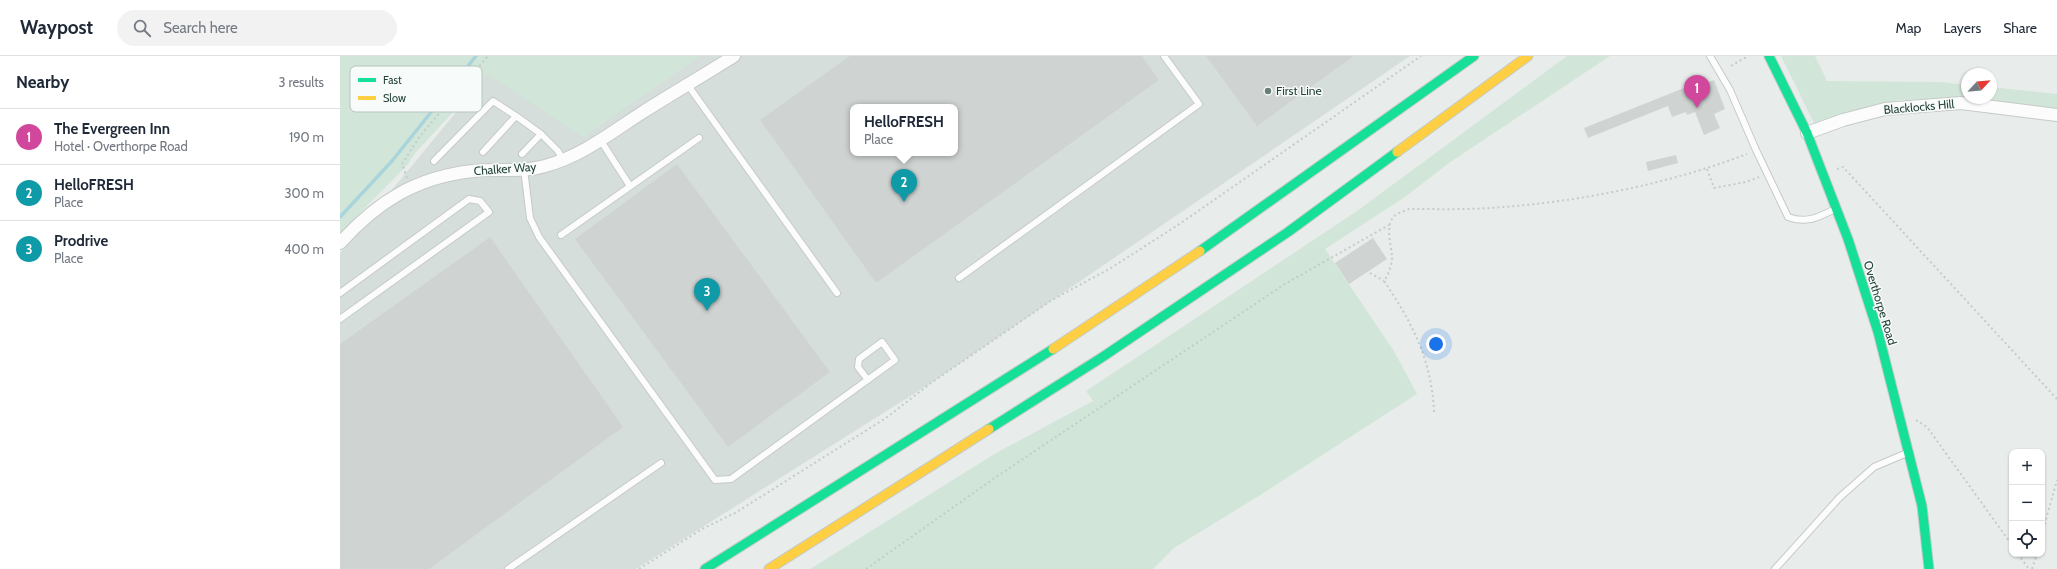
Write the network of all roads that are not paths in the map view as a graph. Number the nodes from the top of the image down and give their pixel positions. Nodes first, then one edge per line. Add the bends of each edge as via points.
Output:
1 (734, 56) edge
2 (1164, 56) edge
3 (1474, 56) edge
4 (1528, 56) edge
5 (1710, 56) edge
6 (1769, 56) edge
7 (687, 84) junction
8 (2057, 115) edge
9 (516, 116) junction
10 (1807, 133) junction
11 (541, 134) junction
12 (699, 138) dead end
13 (601, 141) junction
14 (483, 152) dead end
15 (522, 154) dead end
16 (434, 160) dead end
17 (563, 160) junction
18 (524, 169) junction
19 (630, 186) junction
20 (1836, 209) junction
21 (561, 235) dead end
22 (340, 243) edge
23 (959, 278) dead end
24 (340, 293) edge
25 (837, 293) dead end
26 (341, 316) edge
27 (868, 380) junction
28 (1908, 452) junction
29 (661, 463) dead end
30 (508, 569) edge
31 (705, 569) edge
32 (769, 569) edge
33 (1775, 569) edge
34 (1929, 569) edge

1 - 7 street, Chalker Way
2 - 23 lane via 1199,104
3 - 31 main road via 1234,228 1066,341
4 - 32 main road via 1288,232 1101,358
5 - 20 lane via 1730,90 1788,217 1798,221 1814,219
6 - 10 main road, Overthorpe Road
7 - 13 street, Chalker Way
7 - 25 lane
8 - 10 street, Blacklocks Hill via 1961,103 1885,109
9 - 11 lane
9 - 14 lane
9 - 16 lane via 493,101
10 - 20 main road, Overthorpe Road
11 - 15 lane
11 - 17 lane
12 - 19 lane
13 - 17 street, Chalker Way
13 - 19 lane
17 - 18 street, Chalker Way via 544,167
18 - 22 street, Chalker Way via 473,171 438,177 409,187 378,206
18 - 27 lane via 530,218 539,237 715,480 731,479
19 - 21 lane
20 - 28 main road, Overthorpe Road via 1878,332
24 - 26 lane via 469,199 480,201 489,212
27 - 27 lane via 895,360 882,342 859,359 858,367
28 - 33 lane via 1874,467 1840,497
28 - 34 main road, Overthorpe Road via 1922,506
29 - 30 lane

